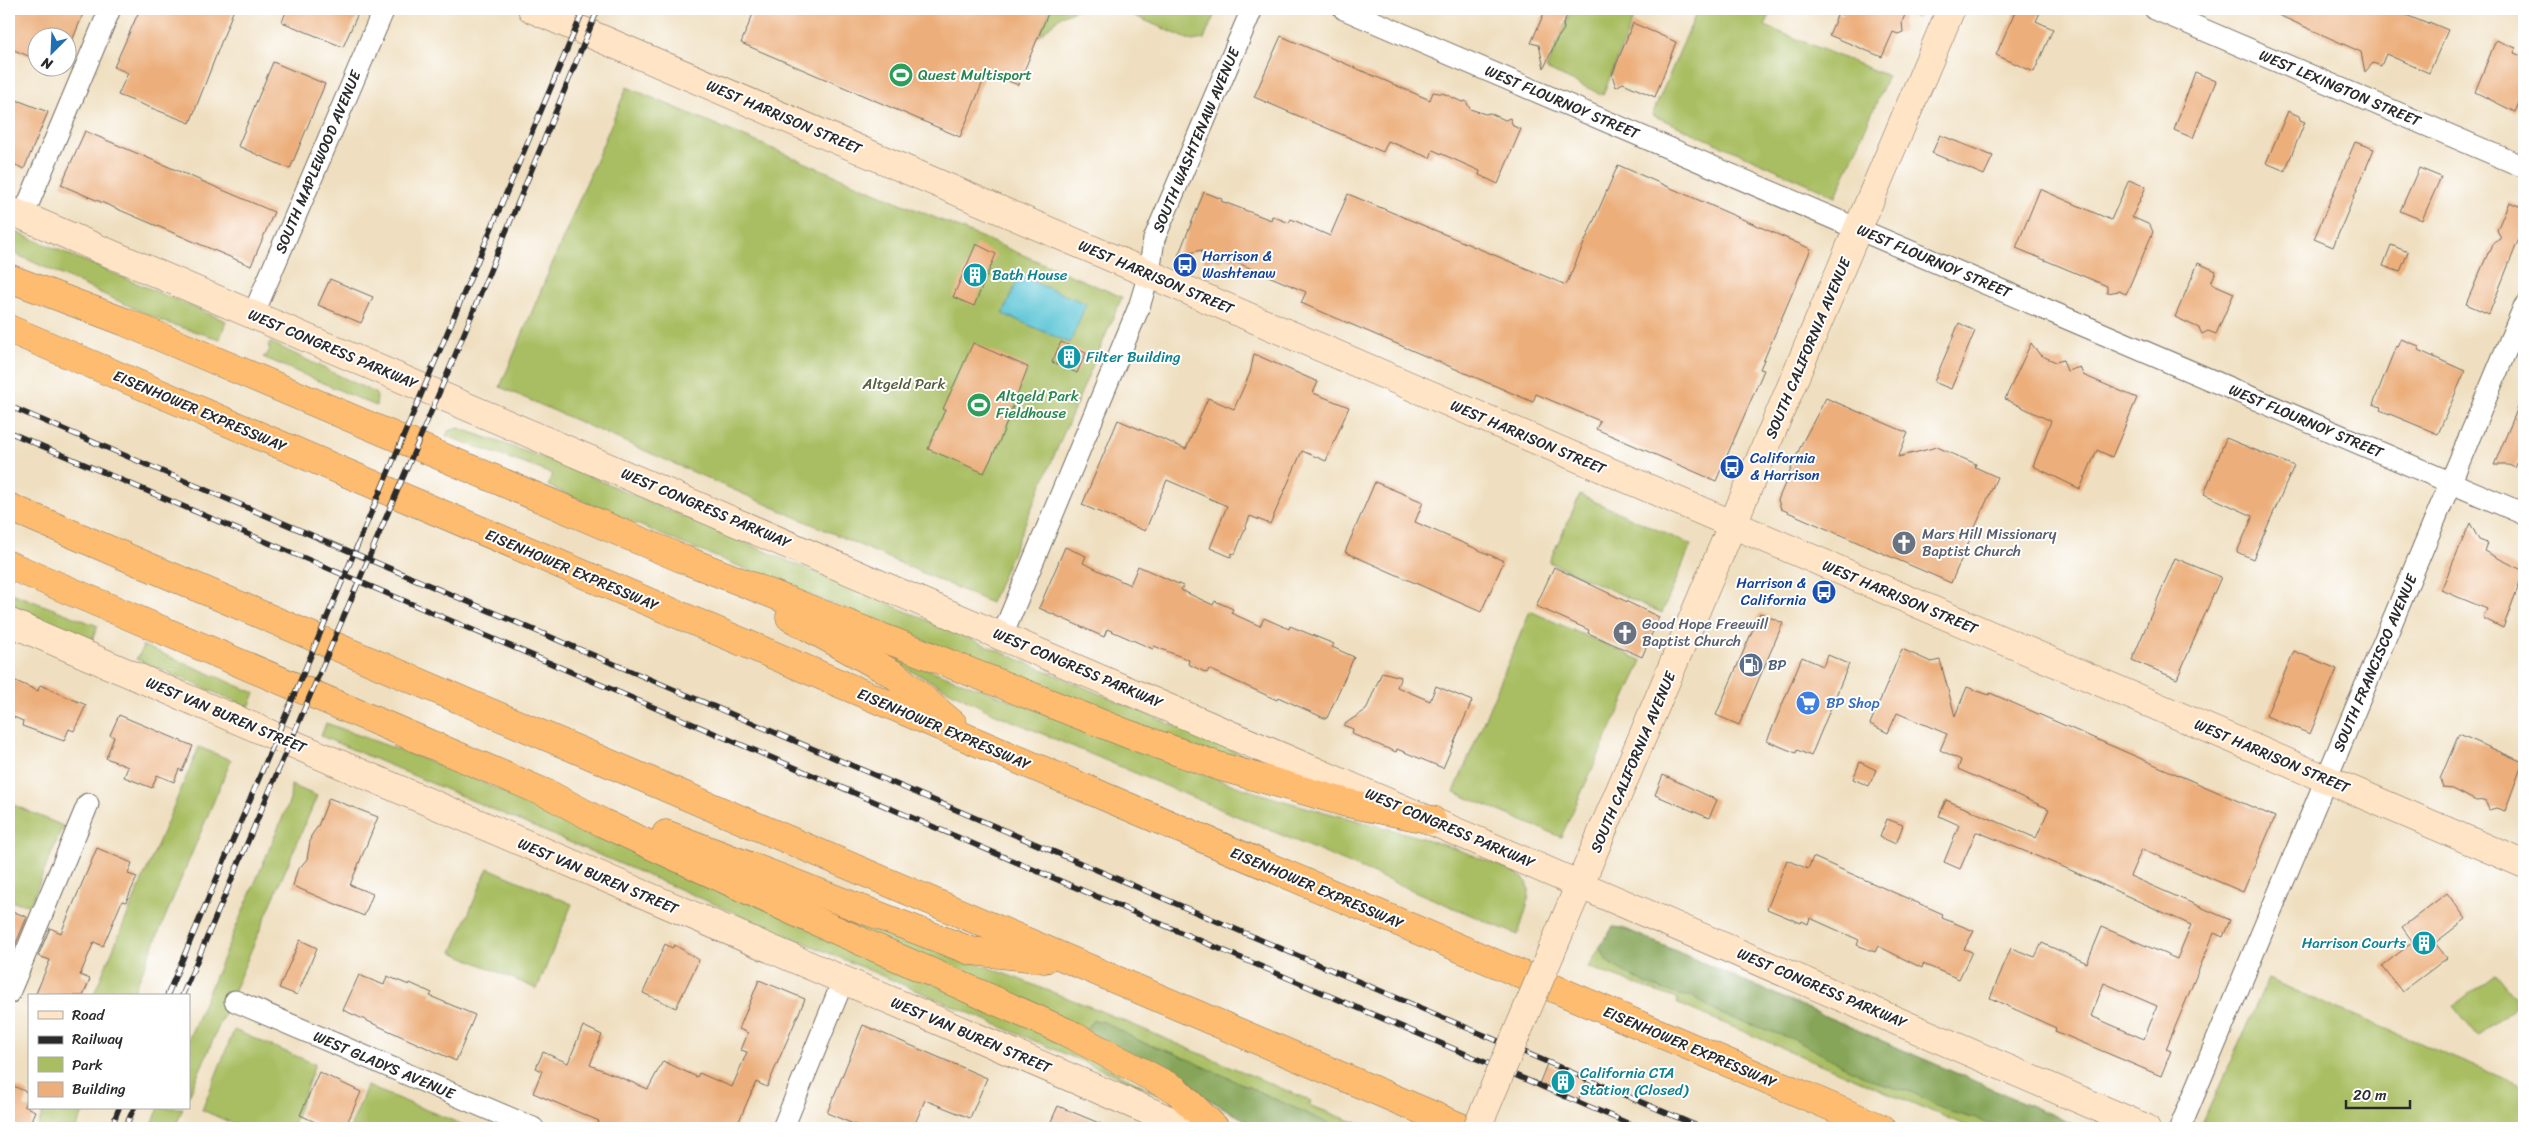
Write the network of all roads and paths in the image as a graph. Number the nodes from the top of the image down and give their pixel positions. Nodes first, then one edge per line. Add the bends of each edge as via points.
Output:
1 (110, 9) edge
2 (384, 9) edge
3 (532, 9) edge
4 (1252, 9) edge
5 (1344, 9) edge
6 (1952, 9) edge
7 (2155, 9) edge
8 (2524, 167) edge
9 (16, 213) edge
10 (1858, 229) junction
11 (9, 266) edge
12 (1149, 274) junction
13 (9, 278) edge
14 (2524, 308) edge
15 (254, 314) junction
16 (125, 322) junction
17 (9, 329) edge
18 (2451, 482) junction
19 (9, 508) edge
20 (2524, 514) edge
21 (1733, 525) junction
22 (682, 559) junction
23 (9, 565) edge
24 (9, 622) edge
25 (1002, 636) junction
26 (975, 742) junction
27 (2326, 780) junction
28 (550, 795) junction
29 (88, 804) dead end
30 (1432, 820) junction
31 (2524, 864) edge
32 (1582, 884) junction
33 (1073, 962) junction
34 (843, 981) junction
35 (9, 993) edge
36 (235, 1002) dead end
37 (533, 1128) edge
38 (783, 1128) edge
39 (1188, 1128) edge
40 (1215, 1128) edge
41 (1463, 1128) edge
42 (1477, 1128) edge
43 (1881, 1128) edge
44 (2146, 1128) edge
45 (2180, 1128) edge

1 - 9 street
2 - 15 street, SOUTH MAPLEWOOD AVENUE
3 - 12 street, WEST HARRISON STREET
4 - 12 street, SOUTH WASHTENAW AVENUE via 1154,239
5 - 10 street, WEST FLOURNOY STREET
6 - 10 street, SOUTH CALIFORNIA AVENUE
7 - 8 street, WEST LEXINGTON STREET
9 - 15 street, WEST CONGRESS PARKWAY
10 - 18 street, WEST FLOURNOY STREET
10 - 21 street, SOUTH CALIFORNIA AVENUE
11 - 16 highway
12 - 21 street, WEST HARRISON STREET
12 - 25 street, SOUTH WASHTENAW AVENUE
13 - 16 highway
14 - 18 street, SOUTH FRANCISCO AVENUE
15 - 25 street, WEST CONGRESS PARKWAY
16 - 22 highway
17 - 26 highway, EISENHOWER EXPRESSWAY
18 - 20 street, WEST FLOURNOY STREET
18 - 27 street, SOUTH FRANCISCO AVENUE
19 - 33 highway
21 - 27 street, WEST HARRISON STREET
21 - 32 street, SOUTH CALIFORNIA AVENUE
22 - 26 highway via 895,675
22 - 30 highway via 1128,734 1218,766 1347,803
23 - 28 highway
24 - 34 street, WEST VAN BUREN STREET
25 - 30 street, WEST CONGRESS PARKWAY
26 - 43 highway, EISENHOWER EXPRESSWAY
27 - 31 street, WEST HARRISON STREET
27 - 45 street, SOUTH FRANCISCO AVENUE
28 - 33 highway via 607,811 971,951
28 - 40 highway via 778,904 1066,1032 1176,1090
29 - 35 street
30 - 32 street, WEST CONGRESS PARKWAY
32 - 42 street, SOUTH CALIFORNIA AVENUE, bridge
32 - 44 street, WEST CONGRESS PARKWAY
33 - 41 highway
34 - 38 street
34 - 39 street, WEST VAN BUREN STREET
36 - 37 street, WEST GLADYS AVENUE

